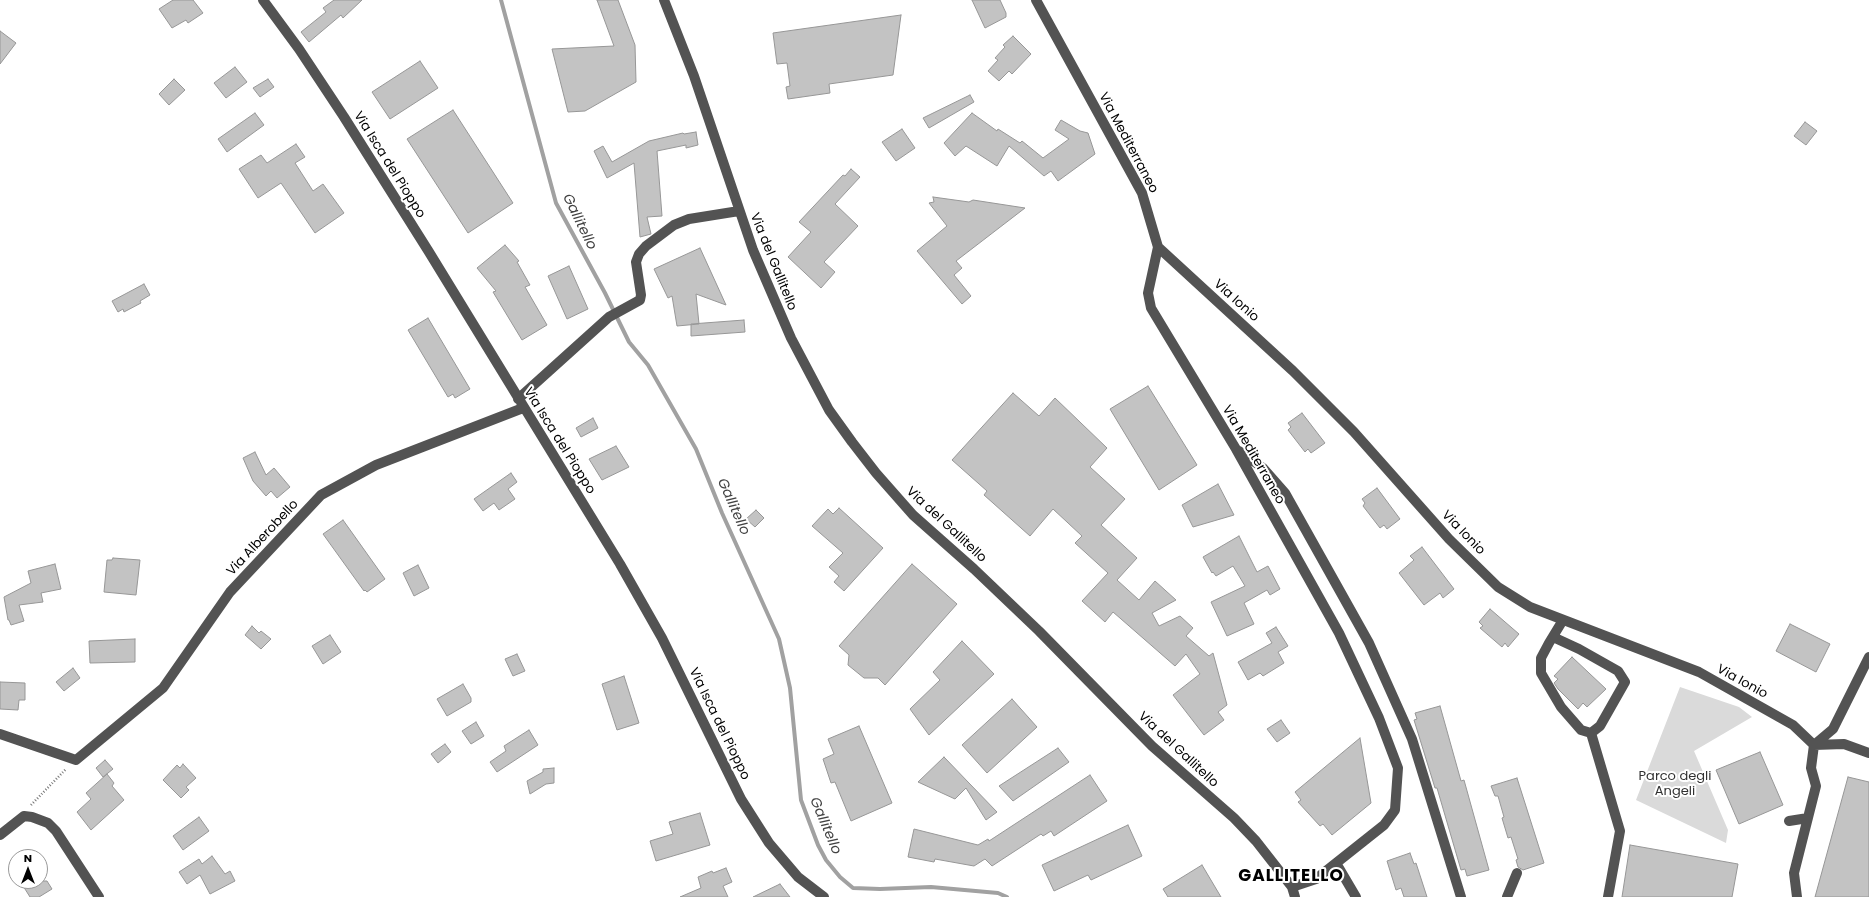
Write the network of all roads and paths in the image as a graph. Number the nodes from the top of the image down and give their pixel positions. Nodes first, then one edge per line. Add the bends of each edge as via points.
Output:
1 (263, 0) edge
2 (664, 0) edge
3 (1036, 0) edge
4 (739, 212) junction
5 (1158, 247) junction
6 (521, 403) junction
7 (1236, 448) junction
8 (1563, 620) junction
9 (1553, 637) junction
10 (1869, 657) edge
11 (1591, 733) junction
12 (0, 734) edge
13 (1814, 745) junction
14 (1869, 753) edge
15 (76, 760) junction
16 (24, 816) junction
17 (1808, 818) junction
18 (1789, 821) dead end
19 (0, 835) edge
20 (1336, 863) junction
21 (1517, 873) dead end
22 (1292, 887) junction
23 (99, 897) edge
24 (824, 897) edge
25 (1295, 897) edge
26 (1356, 897) edge
27 (1461, 897) edge
28 (1507, 897) edge
29 (1608, 897) edge
30 (1796, 897) edge

1 - 6 street, Via Isca del Pioppo via 344,117
2 - 4 street, Via del Gallitello via 694,76
3 - 5 street, Via Mediterraneo via 1142,193
4 - 6 street via 689,219 674,225 646,246 636,262 640,300 609,317
4 - 22 street, Via del Gallitello via 791,338 830,410 876,473 913,515 1039,631 1152,746 1234,818 1256,841
5 - 7 street, Via Mediterraneo via 1148,293 1150,308
5 - 8 street, Via Ionio via 1293,371 1354,432 1449,539 1498,587 1530,607
6 - 15 street, Via Alberobello via 376,465 321,496 230,592 163,688
6 - 24 street, Via Isca del Pioppo via 620,564 662,638 740,799 769,843 798,877
7 - 20 street, Via Mediterraneo via 1339,633 1379,718 1398,768 1395,810 1384,825
7 - 27 street via 1262,468 1285,493 1369,643 1412,739
8 - 9 street
8 - 13 street, Via Ionio via 1699,672 1793,726
9 - 11 street via 1541,658 1541,673 1561,707 1580,730
9 - 11 street via 1618,671 1625,682 1600,726
10 - 13 street via 1833,729
11 - 29 street via 1620,831
12 - 15 street
13 - 14 street via 1844,744
13 - 17 street via 1810,768 1816,786
15 - 16 path via 34,800
16 - 19 street
16 - 23 street via 41,819 56,831
17 - 18 street
17 - 30 street via 1794,874
20 - 22 street, Via Mediterraneo via 1316,879
20 - 26 street
21 - 28 street
22 - 25 street, Via del Gallitello

